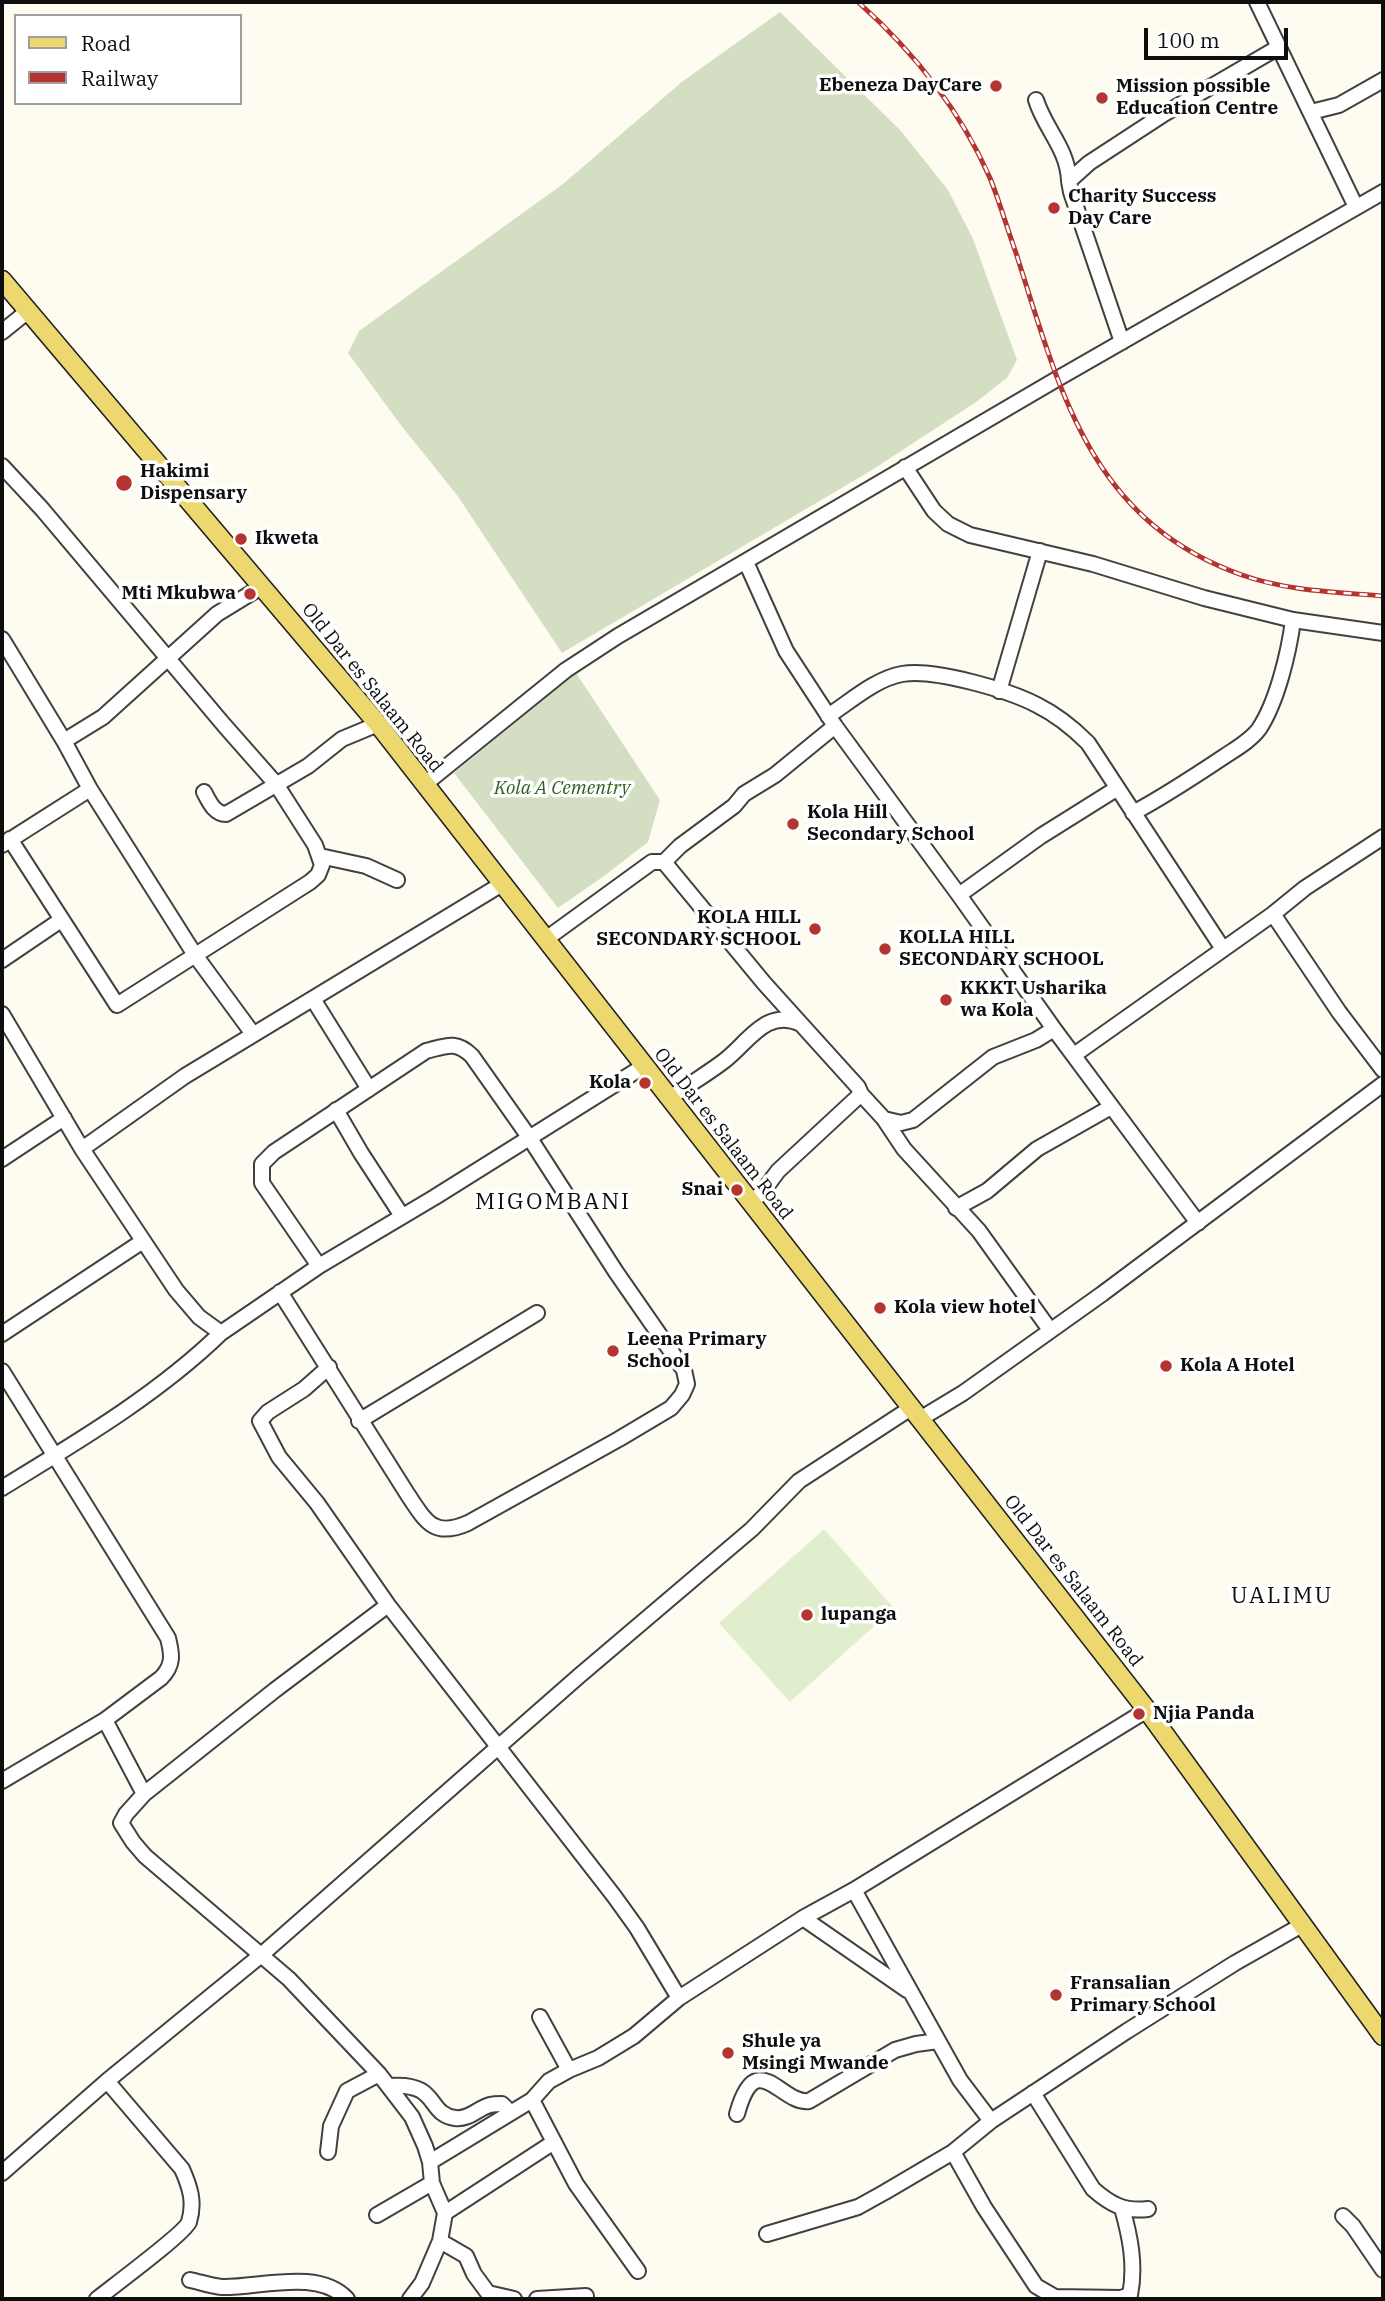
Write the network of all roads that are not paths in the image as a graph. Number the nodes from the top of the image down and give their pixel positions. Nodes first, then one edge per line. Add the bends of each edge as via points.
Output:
1 (1257, 2) edge
2 (1279, 47) junction
3 (1383, 80) edge
4 (1036, 100) dead end
5 (1311, 112) junction
6 (1062, 149) junction
7 (1089, 163) junction
8 (1069, 181) junction
9 (1383, 192) edge
10 (1356, 207) junction
11 (2, 280) edge
12 (28, 311) junction
13 (2, 332) edge
14 (1122, 342) junction
15 (2, 466) edge
16 (905, 467) junction
17 (1040, 551) junction
18 (746, 562) junction
19 (261, 587) junction
20 (1293, 621) junction
21 (1383, 634) edge
22 (2, 639) edge
23 (6, 658) edge
24 (167, 658) junction
25 (999, 691) junction
26 (831, 721) junction
27 (378, 724) junction
28 (64, 741) junction
29 (276, 784) junction
30 (425, 784) junction
31 (90, 789) junction
32 (1116, 789) junction
33 (204, 792) dead end
34 (1097, 801) junction
35 (1131, 810) junction
36 (1383, 836) edge
37 (6, 842) edge
38 (320, 856) junction
39 (664, 862) junction
40 (397, 880) dead end
41 (502, 884) junction
42 (959, 895) junction
43 (1273, 914) junction
44 (61, 920) junction
45 (546, 939) junction
46 (1223, 949) junction
47 (195, 955) junction
48 (2, 960) edge
49 (313, 999) junction
50 (2, 1014) edge
51 (801, 1024) junction
52 (1054, 1029) junction
53 (253, 1034) junction
54 (1074, 1055) junction
55 (644, 1066) junction
56 (1383, 1070) edge
57 (1383, 1084) edge
58 (369, 1089) junction
59 (862, 1094) junction
60 (670, 1098) junction
61 (1111, 1107) junction
62 (336, 1110) junction
63 (64, 1118) junction
64 (884, 1119) junction
65 (530, 1137) junction
66 (82, 1149) junction
67 (2, 1159) edge
68 (750, 1202) junction
69 (956, 1208) junction
70 (402, 1216) junction
71 (1198, 1223) junction
72 (144, 1241) junction
73 (319, 1266) junction
74 (280, 1292) junction
75 (537, 1313) dead end
76 (1050, 1330) junction
77 (221, 1333) junction
78 (2, 1334) edge
79 (329, 1367) junction
80 (2, 1371) edge
81 (915, 1413) junction
82 (359, 1420) junction
83 (55, 1455) junction
84 (2, 1488) edge
85 (388, 1605) junction
86 (1147, 1710) junction
87 (105, 1720) junction
88 (498, 1749) junction
89 (2, 1781) edge
90 (144, 1794) junction
91 (854, 1890) junction
92 (803, 1917) junction
93 (1302, 1925) junction
94 (260, 1956) junction
95 (911, 1992) junction
96 (679, 1998) junction
97 (540, 2017) dead end
98 (1383, 2036) edge
99 (937, 2041) junction
100 (569, 2070) junction
101 (379, 2074) junction
102 (107, 2081) junction
103 (390, 2086) junction
104 (1033, 2093) junction
105 (532, 2100) junction
106 (511, 2113) junction
107 (737, 2113) dead end
108 (991, 2121) junction
109 (554, 2143) junction
110 (328, 2152) dead end
111 (953, 2152) junction
112 (430, 2162) junction
113 (2, 2173) edge
114 (432, 2183) junction
115 (1122, 2208) junction
116 (1148, 2209) dead end
117 (445, 2213) junction
118 (377, 2215) dead end
119 (1343, 2216) dead end
120 (767, 2234) dead end
121 (440, 2241) junction
122 (1383, 2270) edge
123 (638, 2271) dead end
124 (190, 2280) dead end
125 (221, 2293) edge
126 (586, 2295) dead end
127 (97, 2299) edge
128 (347, 2299) edge
129 (410, 2299) edge
130 (514, 2299) edge
131 (537, 2299) edge

1 - 2 street
2 - 5 street
2 - 7 street
3 - 5 street via 1339,105
4 - 6 street
5 - 10 street
6 - 7 street
6 - 8 street
7 - 8 street
8 - 14 street
9 - 10 street
10 - 14 street
11 - 12 main road, Old Dar es Salaam Road
12 - 13 street
12 - 19 main road, Old Dar es Salaam Road
14 - 16 street
15 - 24 street
16 - 17 street via 948,524 970,535
16 - 18 street
17 - 20 street
17 - 25 street
18 - 26 street via 778,636
18 - 30 street via 566,670
19 - 24 street via 217,614
19 - 27 main road, Old Dar es Salaam Road
20 - 21 street
20 - 35 street via 1289,652 1258,731 1191,779
22 - 23 street
23 - 28 street
24 - 28 street via 103,717
24 - 29 street
25 - 26 street via 922,672 900,674 865,691
25 - 32 street via 1036,704 1073,728 1088,743
26 - 39 street via 775,775 744,794
26 - 42 street
27 - 29 street via 342,739
27 - 30 main road, Old Dar es Salaam Road
28 - 31 street
29 - 33 street via 226,814 211,805
29 - 38 street
30 - 41 main road, Old Dar es Salaam Road
31 - 37 street
31 - 47 street
32 - 34 street
32 - 35 street
34 - 35 street
34 - 42 street
35 - 46 street
36 - 43 street
37 - 44 street
38 - 40 street via 366,866
38 - 47 street via 322,865 310,882
39 - 45 street via 652,862
39 - 51 street
41 - 45 main road, Old Dar es Salaam Road
41 - 49 street
42 - 52 street
43 - 46 street
43 - 56 street
44 - 47 street via 117,1004
44 - 48 street
45 - 55 main road, Old Dar es Salaam Road
46 - 54 street
47 - 53 street
49 - 53 street
49 - 58 street
50 - 63 street
51 - 59 street
51 - 60 street via 781,1019 757,1029 726,1060
52 - 54 street
52 - 64 street via 993,1057 913,1120
53 - 66 street
54 - 61 street
55 - 60 main road, Old Dar es Salaam Road
55 - 65 street
57 - 71 street
58 - 62 street
58 - 65 street via 426,1051 463,1047
59 - 64 street
59 - 68 street
60 - 68 main road, Old Dar es Salaam Road
61 - 69 street via 1037,1149 987,1191
61 - 71 street
62 - 70 street
62 - 73 street via 261,1164 262,1183
63 - 66 street
63 - 67 street
64 - 69 street
65 - 70 street
65 - 82 street via 684,1370 687,1381 682,1395 671,1408 619,1440 468,1523 447,1530 432,1525 419,1512
66 - 72 street
68 - 81 main road, Old Dar es Salaam Road
69 - 76 street via 979,1231
70 - 73 street
71 - 76 street
72 - 77 street via 176,1290
72 - 78 street
73 - 74 street
74 - 77 street
74 - 79 street
75 - 82 street
76 - 81 street via 989,1375
77 - 83 street via 196,1358
79 - 82 street
79 - 85 street via 260,1421 279,1457
80 - 83 street
81 - 86 main road, Old Dar es Salaam Road
81 - 88 street via 799,1481 752,1529
83 - 84 street
83 - 87 street via 168,1638 172,1654 161,1678
85 - 88 street
85 - 90 street
86 - 91 street
86 - 93 main road, Old Dar es Salaam Road
87 - 89 street
87 - 90 street
88 - 94 street
88 - 96 street via 637,1928
90 - 94 street via 121,1823 133,1842
91 - 92 street
91 - 95 street
92 - 95 street
92 - 96 street
93 - 98 main road, Old Dar es Salaam Road
93 - 104 street
94 - 101 street via 305,1995
94 - 102 street
95 - 99 street
96 - 100 street via 634,2036
97 - 100 street
99 - 107 street via 895,2050 809,2101 800,2102 762,2080 744,2092
99 - 108 street
100 - 105 street
101 - 103 street
101 - 110 street via 348,2091 331,2126
102 - 113 street
102 - 127 street via 182,2169 192,2201 188,2224
103 - 106 street via 422,2090 456,2119 490,2105 502,2104
103 - 112 street via 412,2117
104 - 108 street
104 - 115 street via 1093,2189
105 - 106 street
105 - 109 street
106 - 112 street
108 - 111 street
109 - 117 street
109 - 123 street via 576,2184
111 - 115 street via 1027,2274 1036,2286 1055,2297 1130,2295 1130,2238
111 - 120 street via 858,2207
112 - 114 street
114 - 117 street
114 - 118 street
115 - 116 street
117 - 121 street
119 - 122 street
121 - 129 street
121 - 130 street via 466,2256 488,2293
124 - 125 street
125 - 128 street via 295,2281 338,2290
126 - 131 street

